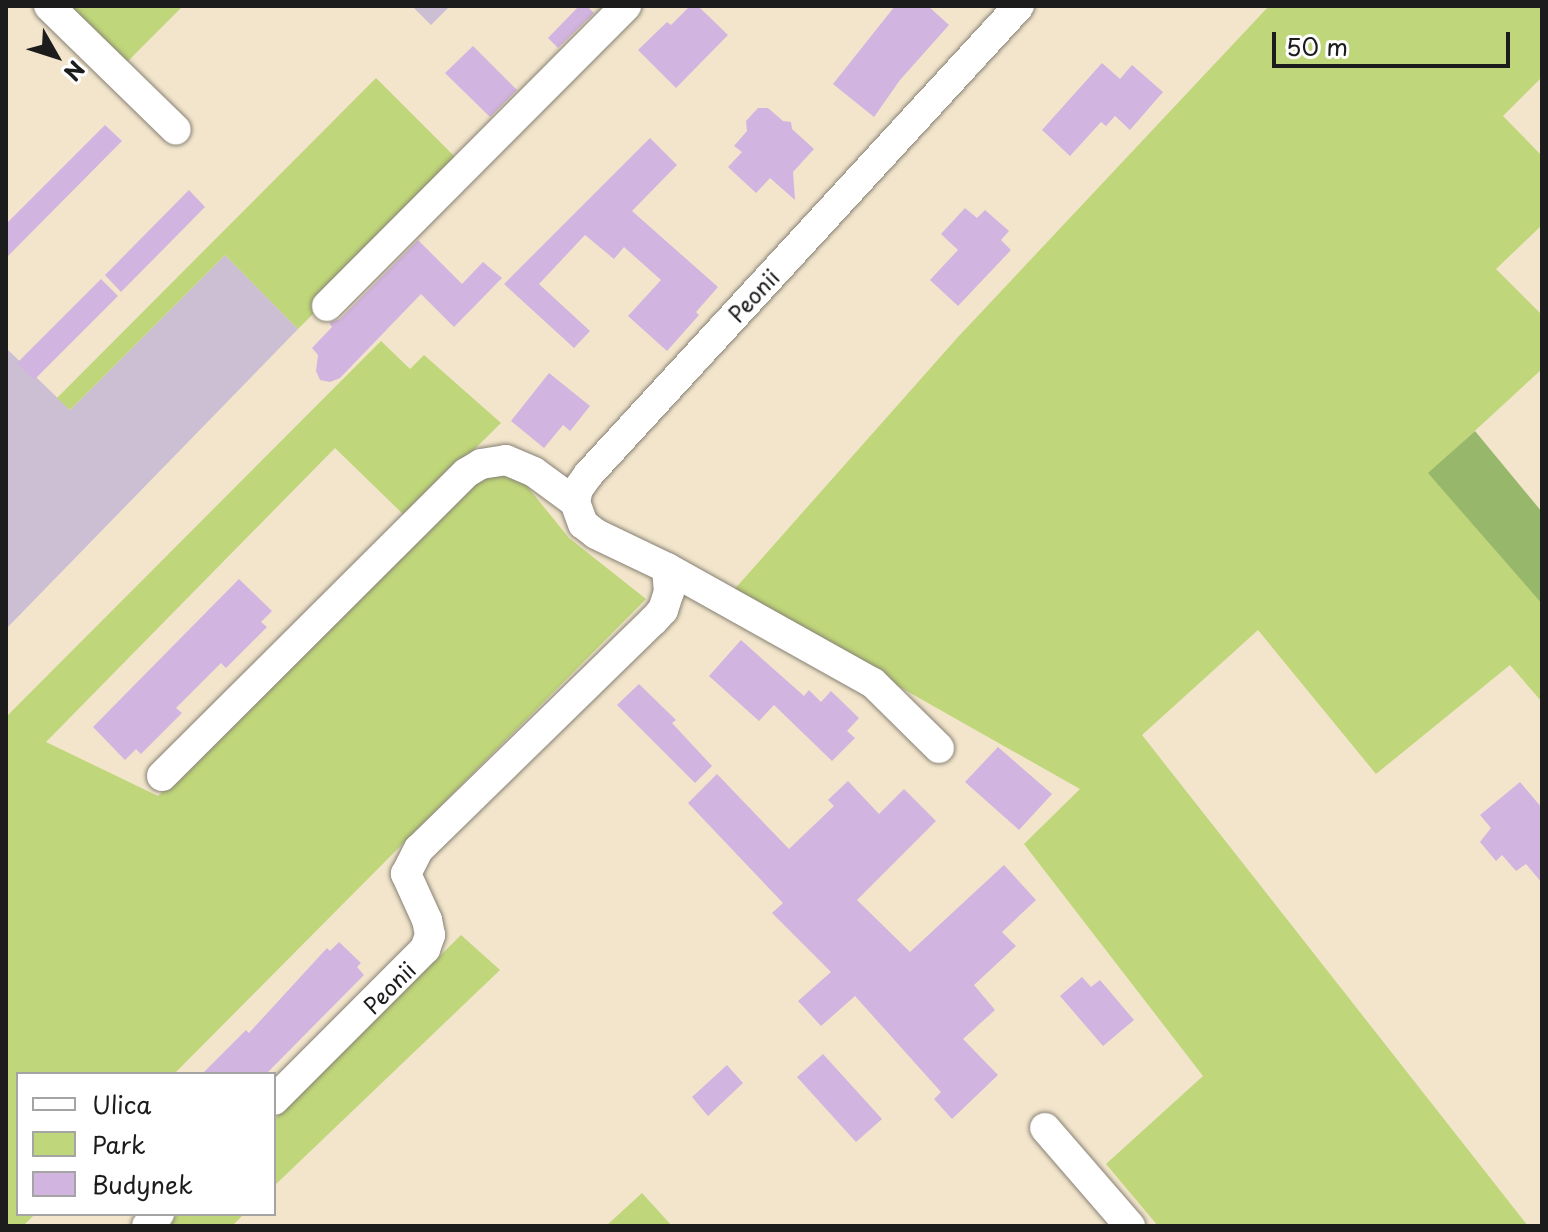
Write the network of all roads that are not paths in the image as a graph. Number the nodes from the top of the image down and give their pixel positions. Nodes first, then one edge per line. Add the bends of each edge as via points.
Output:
1 (49, 6) edge
2 (626, 6) edge
3 (1019, 6) edge
4 (176, 130) dead end
5 (327, 306) dead end
6 (575, 502) junction
7 (667, 568) junction
8 (939, 748) dead end
9 (162, 776) dead end
10 (276, 1098) edge
11 (1045, 1128) dead end
12 (1130, 1226) edge

1 - 4 street
2 - 5 street
3 - 6 street, Peonii via 588,475
6 - 7 street via 583,524 596,534
6 - 9 street via 534,472 506,460 466,473
7 - 8 street via 873,683
7 - 10 street, Peonii via 669,592 663,610 419,849 406,874 427,920 430,935 425,949
11 - 12 street

